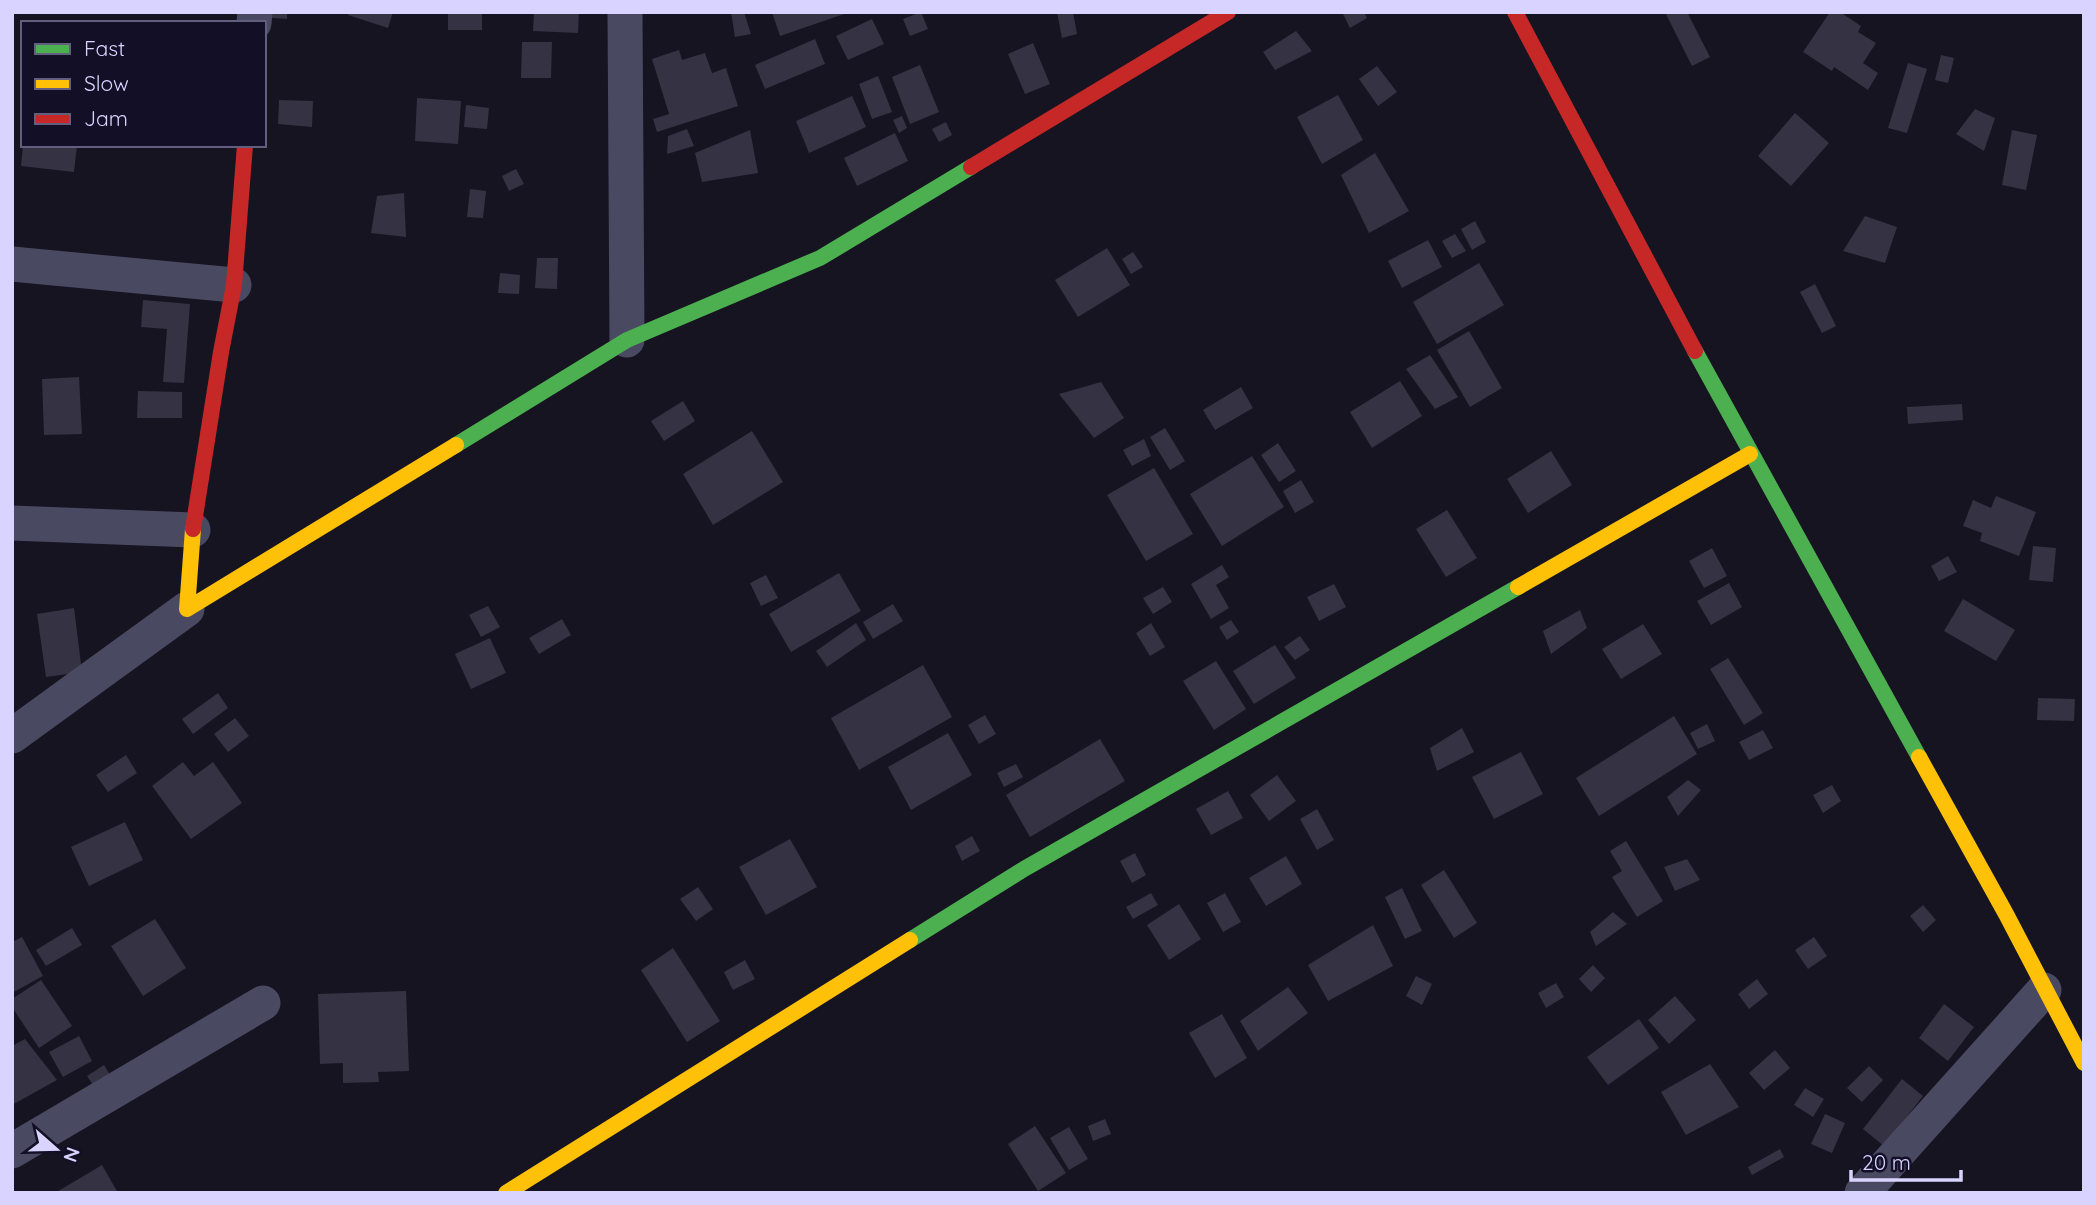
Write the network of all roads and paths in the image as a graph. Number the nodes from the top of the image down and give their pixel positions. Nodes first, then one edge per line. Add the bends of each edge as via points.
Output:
1 (625, 12) edge
2 (1228, 12) edge
3 (1515, 12) edge
4 (245, 147) edge
5 (12, 264) edge
6 (234, 285) junction
7 (627, 340) junction
8 (1750, 454) junction
9 (12, 523) edge
10 (193, 530) junction
11 (187, 609) junction
12 (12, 736) edge
13 (2044, 990) junction
14 (263, 1003) dead end
15 (2084, 1063) edge
16 (12, 1152) edge
17 (506, 1193) edge
18 (1862, 1193) edge

1 - 7 street
2 - 7 street via 820,258
3 - 8 street
4 - 6 street
5 - 6 street
6 - 10 street
7 - 11 street
8 - 13 street
8 - 17 street via 1024,869
9 - 10 street
10 - 11 street
11 - 12 street
13 - 15 street
13 - 18 street
14 - 16 street

